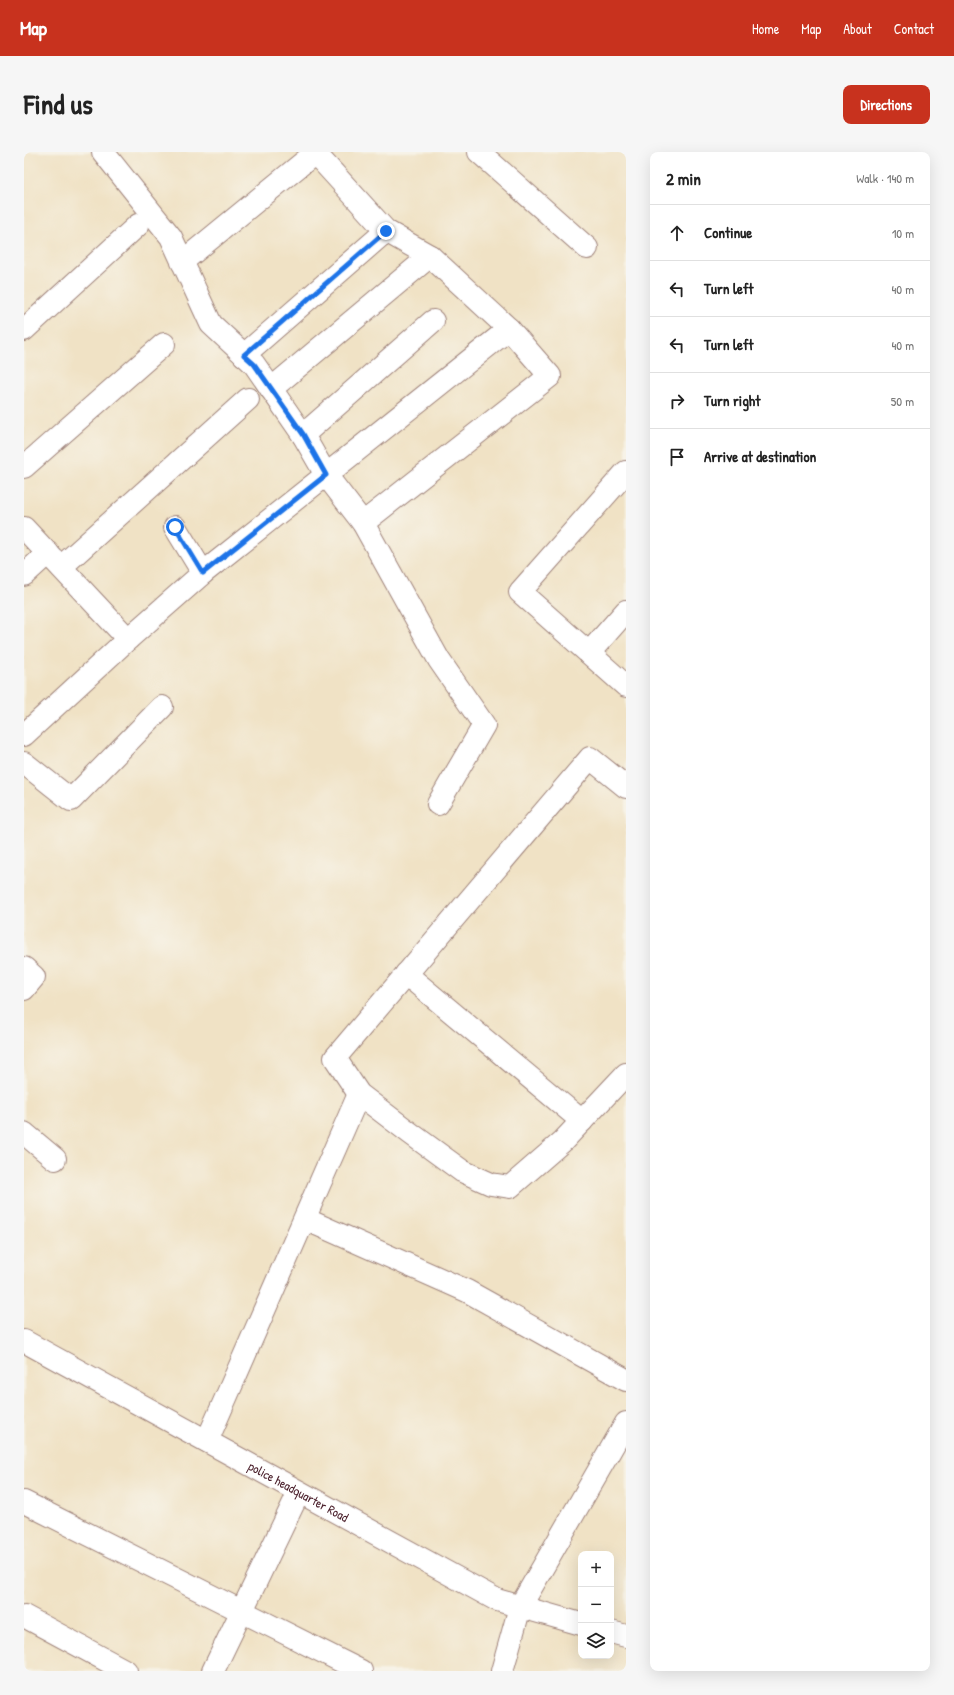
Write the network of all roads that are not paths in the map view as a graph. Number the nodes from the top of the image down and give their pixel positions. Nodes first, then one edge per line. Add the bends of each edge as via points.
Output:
1 (103, 152) edge
2 (315, 152) edge
3 (479, 152) edge
4 (138, 226) dead end
5 (386, 231) junction
6 (587, 248) dead end
7 (430, 256) junction
8 (182, 262) junction
9 (433, 321) dead end
10 (509, 329) junction
11 (24, 330) edge
12 (164, 344) dead end
13 (244, 355) junction
14 (271, 389) junction
15 (248, 399) dead end
16 (303, 434) junction
17 (24, 467) edge
18 (626, 472) edge
19 (326, 475) junction
20 (364, 523) junction
21 (175, 527) dead end
22 (24, 528) edge
23 (55, 560) junction
24 (203, 573) junction
25 (24, 575) edge
26 (626, 611) edge
27 (128, 639) junction
28 (589, 653) junction
29 (626, 686) edge
30 (162, 707) dead end
31 (24, 735) edge
32 (24, 763) edge
33 (626, 787) edge
34 (438, 804) dead end
35 (24, 968) edge
36 (406, 974) junction
37 (24, 989) edge
38 (626, 1074) edge
39 (359, 1094) junction
40 (582, 1121) junction
41 (24, 1133) edge
42 (55, 1159) dead end
43 (305, 1219) junction
44 (24, 1341) edge
45 (626, 1380) edge
46 (626, 1423) edge
47 (207, 1441) junction
48 (299, 1492) junction
49 (24, 1502) edge
50 (520, 1607) junction
51 (242, 1611) junction
52 (24, 1616) edge
53 (578, 1623) edge
54 (614, 1633) edge
55 (626, 1636) edge
56 (126, 1671) edge
57 (213, 1671) edge
58 (361, 1671) edge
59 (502, 1671) edge

1 - 8 street via 171,237
2 - 5 street
2 - 8 street
3 - 6 street
4 - 11 street
5 - 7 street
5 - 13 street
7 - 10 street
7 - 14 street
8 - 13 street via 211,324
9 - 16 street
10 - 19 street
10 - 20 street via 550,376
12 - 17 street
13 - 14 street via 254,364
14 - 16 street
15 - 23 street
16 - 19 street
18 - 28 street via 520,592
19 - 20 street
19 - 24 street
20 - 34 street via 439,660 484,725
21 - 24 street
22 - 23 street
23 - 25 street
23 - 27 street
24 - 27 street
26 - 28 street
27 - 31 street
28 - 29 street
30 - 32 street via 71,800
33 - 36 street via 590,758
35 - 37 street via 34,977
36 - 39 street via 335,1058
36 - 40 street
38 - 40 street
39 - 40 street via 462,1171 491,1184 510,1187
39 - 43 street
41 - 42 street
43 - 45 street via 467,1291
43 - 47 street
44 - 47 street, police headquarter Road
46 - 50 street
47 - 48 street, police headquarter Road
48 - 50 street, police headquarter Road via 497,1600
48 - 51 street
49 - 51 street
50 - 53 street, police headquarter Road
50 - 59 street
51 - 57 street
51 - 58 street
52 - 56 street
54 - 55 street

